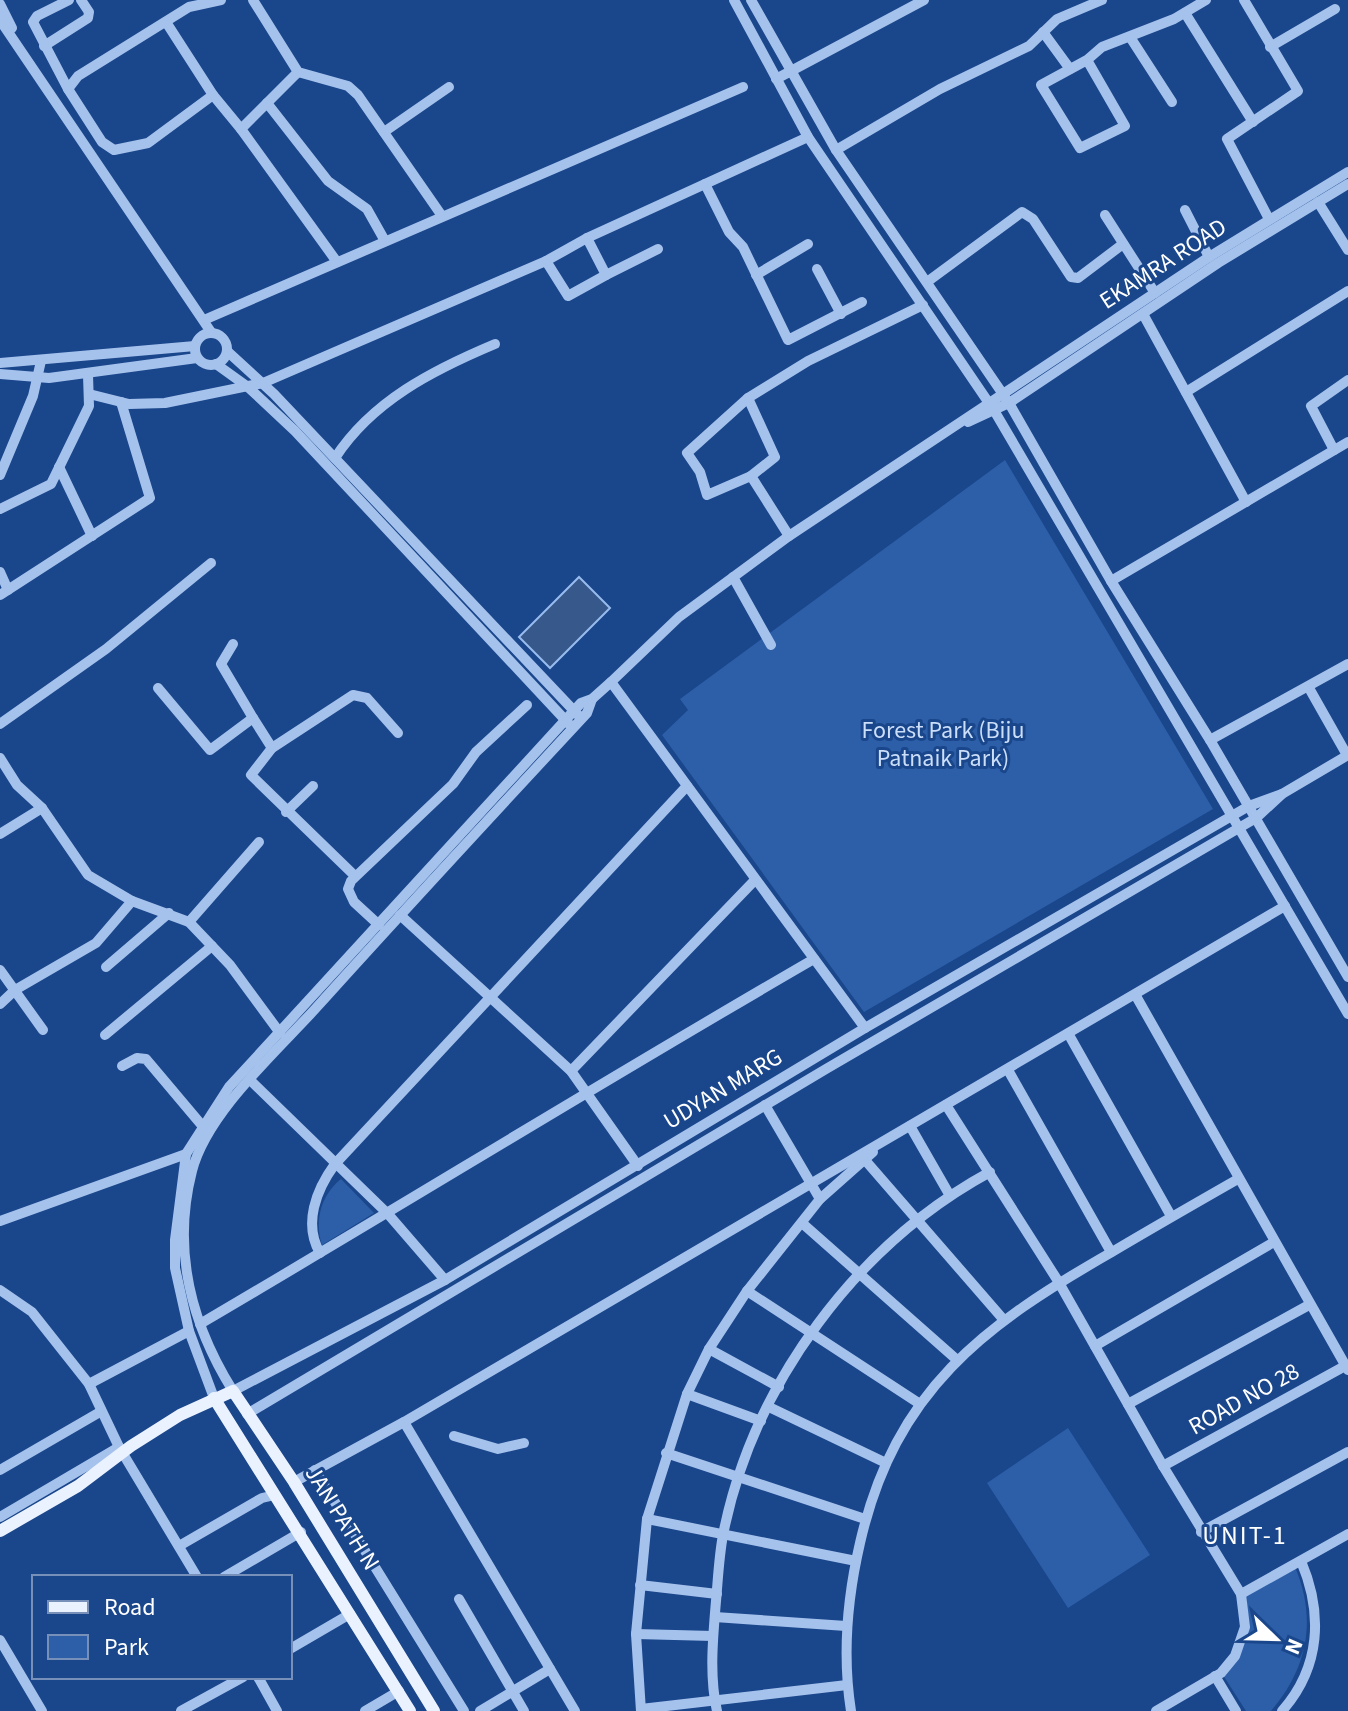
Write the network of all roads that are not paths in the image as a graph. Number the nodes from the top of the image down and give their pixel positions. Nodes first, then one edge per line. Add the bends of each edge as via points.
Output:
1 (69, 0) edge
2 (81, 0) edge
3 (221, 0) edge
4 (253, 0) edge
5 (734, 0) edge
6 (751, 0) edge
7 (924, 0) edge
8 (1102, 0) edge
9 (1206, 0) edge
10 (1244, 0) edge
11 (0, 4) edge
12 (1335, 9) dead end
13 (1185, 13) junction
14 (0, 20) edge
15 (166, 22) junction
16 (1043, 32) junction
17 (1130, 37) junction
18 (14, 38) junction
19 (44, 46) junction
20 (1270, 47) junction
21 (1087, 60) junction
22 (1070, 69) junction
23 (790, 71) junction
24 (298, 72) junction
25 (776, 79) junction
26 (449, 87) dead end
27 (743, 87) dead end
28 (68, 89) junction
29 (213, 95) junction
30 (1172, 102) dead end
31 (267, 103) junction
32 (1253, 122) junction
33 (241, 129) junction
34 (384, 132) junction
35 (808, 137) junction
36 (836, 150) junction
37 (1348, 172) edge
38 (705, 184) junction
39 (1348, 184) edge
40 (1318, 202) junction
41 (1185, 210) dead end
42 (1105, 215) dead end
43 (442, 216) junction
44 (1269, 219) junction
45 (587, 238) junction
46 (385, 241) junction
47 (808, 244) dead end
48 (1123, 244) junction
49 (658, 249) dead end
50 (1348, 250) edge
51 (1209, 257) junction
52 (546, 261) junction
53 (337, 262) junction
54 (817, 269) dead end
55 (606, 275) junction
56 (756, 275) junction
57 (927, 282) junction
58 (1348, 291) edge
59 (1155, 293) junction
60 (862, 302) dead end
61 (923, 305) junction
62 (841, 314) junction
63 (1143, 314) junction
64 (204, 320) junction
65 (211, 332) junction
66 (495, 344) dead end
67 (195, 346) junction
68 (227, 351) junction
69 (197, 358) junction
70 (41, 361) junction
71 (0, 363) edge
72 (216, 364) junction
73 (0, 374) edge
74 (88, 375) junction
75 (38, 378) junction
76 (1348, 380) edge
77 (263, 383) junction
78 (248, 387) junction
79 (1002, 392) junction
80 (1186, 392) junction
81 (89, 394) junction
82 (748, 398) junction
83 (988, 401) junction
84 (121, 402) junction
85 (1009, 403) junction
86 (995, 412) junction
87 (959, 426) junction
88 (1348, 442) edge
89 (1334, 450) junction
90 (335, 458) junction
91 (59, 467) junction
92 (0, 475) edge
93 (751, 476) junction
94 (1246, 502) junction
95 (0, 509) edge
96 (92, 536) junction
97 (789, 536) junction
98 (421, 557) junction
99 (211, 563) dead end
100 (0, 572) edge
101 (733, 577) junction
102 (442, 580) junction
103 (1111, 581) junction
104 (4, 592) edge
105 (233, 644) dead end
106 (771, 645) dead end
107 (1348, 664) edge
108 (611, 682) junction
109 (158, 688) dead end
110 (1309, 688) junction
111 (527, 705) dead end
112 (578, 715) junction
113 (253, 718) junction
114 (0, 724) edge
115 (570, 724) junction
116 (398, 733) dead end
117 (1210, 740) junction
118 (272, 748) junction
119 (1348, 755) edge
120 (0, 758) edge
121 (313, 786) dead end
122 (687, 786) junction
123 (1282, 794) junction
124 (1249, 806) junction
125 (42, 808) junction
126 (286, 812) junction
127 (1231, 816) junction
128 (1256, 818) junction
129 (1238, 828) junction
130 (0, 834) edge
131 (259, 842) dead end
132 (355, 876) junction
133 (754, 881) junction
134 (132, 901) junction
135 (1285, 906) junction
136 (169, 913) junction
137 (400, 915) junction
138 (189, 922) junction
139 (379, 925) junction
140 (212, 946) junction
141 (814, 959) junction
142 (106, 967) dead end
143 (0, 970) edge
144 (1348, 977) edge
145 (15, 990) junction
146 (1136, 996) junction
147 (489, 997) junction
148 (0, 1004) edge
149 (897, 1009) junction
150 (1348, 1014) edge
151 (905, 1022) junction
152 (865, 1028) junction
153 (43, 1030) dead end
154 (280, 1033) junction
155 (105, 1035) dead end
156 (1069, 1035) junction
157 (122, 1066) dead end
158 (1008, 1070) junction
159 (571, 1071) junction
160 (250, 1080) junction
161 (585, 1091) junction
162 (765, 1105) junction
163 (946, 1105) junction
164 (910, 1126) junction
165 (206, 1130) junction
166 (886, 1140) junction
167 (186, 1154) junction
168 (865, 1160) junction
169 (335, 1164) junction
170 (638, 1166) junction
171 (990, 1172) junction
172 (1238, 1179) junction
173 (809, 1183) junction
174 (949, 1194) junction
175 (820, 1199) junction
176 (388, 1214) junction
177 (1171, 1216) junction
178 (915, 1219) junction
179 (0, 1221) edge
180 (802, 1223) junction
181 (1274, 1242) junction
182 (1111, 1252) junction
183 (320, 1253) junction
184 (857, 1273) junction
185 (445, 1280) junction
186 (1058, 1281) junction
187 (0, 1290) edge
188 (747, 1291) junction
189 (1309, 1305) junction
190 (1003, 1319) junction
191 (200, 1324) junction
192 (189, 1331) junction
193 (812, 1334) junction
194 (1095, 1346) junction
195 (709, 1349) junction
196 (956, 1359) junction
197 (1347, 1368) edge
198 (89, 1384) junction
199 (779, 1387) junction
200 (233, 1391) junction
201 (687, 1394) junction
202 (214, 1398) junction
203 (920, 1404) junction
204 (1128, 1404) junction
205 (769, 1407) junction
206 (100, 1412) junction
207 (247, 1414) junction
208 (761, 1421) junction
209 (404, 1422) junction
210 (231, 1424) junction
211 (454, 1436) dead end
212 (524, 1443) dead end
213 (125, 1446) junction
214 (1348, 1452) edge
215 (666, 1453) junction
216 (886, 1463) junction
217 (1163, 1466) junction
218 (0, 1470) edge
219 (315, 1470) junction
220 (737, 1479) junction
221 (294, 1482) junction
222 (275, 1495) junction
223 (0, 1517) edge
224 (647, 1519) junction
225 (865, 1519) junction
226 (0, 1531) edge
227 (301, 1532) junction
228 (1201, 1532) junction
229 (1348, 1534) edge
230 (722, 1536) junction
231 (179, 1546) junction
232 (856, 1561) junction
233 (1301, 1561) junction
234 (196, 1575) edge
235 (227, 1575) edge
236 (640, 1585) junction
237 (717, 1594) junction
238 (1241, 1594) junction
239 (459, 1599) dead end
240 (350, 1614) junction
241 (715, 1617) junction
242 (846, 1626) junction
243 (636, 1634) junction
244 (713, 1636) junction
245 (0, 1640) edge
246 (292, 1648) edge
247 (550, 1669) junction
248 (1215, 1676) junction
249 (239, 1679) edge
250 (259, 1679) edge
251 (847, 1685) junction
252 (399, 1691) junction
253 (513, 1692) junction
254 (714, 1699) junction
255 (641, 1710) edge
256 (42, 1711) edge
257 (181, 1711) edge
258 (277, 1711) edge
259 (365, 1711) edge
260 (410, 1711) edge
261 (434, 1711) edge
262 (464, 1711) edge
263 (480, 1711) edge
264 (524, 1711) edge
265 (575, 1711) edge
266 (717, 1711) edge
267 (851, 1711) edge
268 (1156, 1711) edge
269 (1236, 1711) edge
270 (1282, 1711) edge

1 - 19 street via 35,19 33,26
2 - 19 street via 88,18
3 - 15 street via 189,7
4 - 24 street
5 - 25 street
6 - 23 street
7 - 23 street
8 - 16 street via 1057,19
9 - 13 street
10 - 20 street
11 - 18 street
12 - 20 street
13 - 17 street
13 - 32 street
14 - 18 street
15 - 28 street via 78,76
15 - 29 street
16 - 22 street
16 - 36 street via 1006,59 940,89
17 - 21 street via 1102,47
17 - 30 street
18 - 64 street
19 - 28 street
20 - 32 street via 1298,91
21 - 22 street
21 - 22 street via 1125,126 1080,148 1041,85
23 - 25 street
23 - 36 street
24 - 31 street
24 - 34 street via 348,86
25 - 35 street
26 - 34 street
27 - 43 street
28 - 29 street via 102,142 114,150 148,143
29 - 33 street
31 - 33 street
31 - 46 street via 328,181 367,209
32 - 44 street via 1227,139
33 - 53 street
34 - 43 street
35 - 38 street
35 - 61 street
36 - 57 street
37 - 44 street, EKAMRA ROAD
38 - 45 street
38 - 56 street
39 - 40 street, EKAMRA ROAD
40 - 50 street
40 - 63 street, EKAMRA ROAD
41 - 51 street
42 - 48 street
43 - 46 street
44 - 51 street, EKAMRA ROAD
45 - 52 street
45 - 55 street
46 - 53 street
47 - 56 street
48 - 57 street via 1078,278 1071,277 1031,215 1022,212
48 - 59 street
49 - 55 street
51 - 59 street, EKAMRA ROAD
52 - 55 street via 568,296
52 - 77 street
53 - 64 street
54 - 62 street
56 - 62 street via 788,340
57 - 79 street
58 - 80 street
59 - 79 street, EKAMRA ROAD
60 - 62 street
61 - 82 street via 808,361
61 - 83 street
63 - 80 street
63 - 85 street, EKAMRA ROAD
64 - 65 street
65 - 67 street via 198,338
65 - 68 street via 225,340
66 - 90 street via 420,379 386,402
67 - 69 street
67 - 70 street
68 - 72 street
68 - 77 street
69 - 72 street
69 - 74 street
70 - 71 street
70 - 75 street
72 - 78 street
73 - 75 street
74 - 75 street
74 - 81 street
75 - 92 street
76 - 89 street via 1311,406
77 - 78 street
77 - 90 street
78 - 84 street via 165,403
78 - 98 street
79 - 83 street, EKAMRA ROAD
79 - 85 street
80 - 94 street
81 - 84 street
81 - 91 street via 89,406
82 - 93 street via 775,457
82 - 93 street via 687,453 707,495
83 - 86 street
83 - 87 street, EKAMRA ROAD
84 - 96 street via 150,498
85 - 86 street, EKAMRA ROAD
85 - 103 street
86 - 87 street, EKAMRA ROAD
86 - 127 street
87 - 97 street
88 - 89 street
89 - 94 street
90 - 98 street
91 - 95 street via 51,484
91 - 96 street
93 - 97 street
94 - 103 street
96 - 104 street
97 - 101 street
98 - 102 street
99 - 114 street via 128,632
100 - 104 street
101 - 106 street
101 - 108 street via 679,617
102 - 112 street
102 - 115 street
103 - 117 street
105 - 113 street via 221,664
107 - 110 street
108 - 112 street
108 - 122 street
109 - 113 street via 210,750
110 - 117 street
110 - 119 street
111 - 132 street
112 - 115 street
113 - 118 street
115 - 137 street
115 - 139 street
116 - 118 street via 358,693
117 - 124 street
118 - 126 street via 251,775
119 - 123 street
120 - 125 street via 17,785
121 - 126 street
122 - 133 street
122 - 147 street
123 - 124 street, UDYAN MARG
123 - 128 street, UDYAN MARG
124 - 127 street, UDYAN MARG
124 - 128 street
125 - 130 street
125 - 134 street via 88,875
126 - 132 street
127 - 129 street
127 - 149 street, UDYAN MARG
128 - 129 street, UDYAN MARG
128 - 144 street
129 - 135 street
129 - 151 street, UDYAN MARG
131 - 138 street
132 - 139 street via 349,893
133 - 141 street
133 - 159 street
134 - 136 street
134 - 145 street via 96,943
135 - 146 street
135 - 150 street
136 - 138 street
136 - 142 street
137 - 147 street
137 - 160 street
138 - 140 street
139 - 154 street
140 - 154 street
140 - 155 street
141 - 152 street
141 - 161 street
143 - 145 street
145 - 148 street
145 - 153 street
146 - 156 street
146 - 172 street
147 - 159 street
147 - 169 street
149 - 151 street
149 - 152 street, UDYAN MARG
151 - 162 street, UDYAN MARG
152 - 170 street, UDYAN MARG
154 - 165 street via 229,1087
156 - 158 street
156 - 177 street
157 - 165 street via 146,1059
158 - 163 street
158 - 182 street
159 - 161 street
160 - 165 street
160 - 169 street
161 - 170 street
161 - 176 street
162 - 173 street
162 - 207 street, UDYAN MARG
163 - 164 street
163 - 171 street
164 - 166 street
164 - 174 street
165 - 167 street
165 - 191 street, JAN PATH N via 192,1170 183,1242 184,1268
166 - 168 street
166 - 173 street
167 - 179 street
167 - 192 street via 175,1268
168 - 175 street
168 - 178 street
169 - 176 street
169 - 183 street via 313,1212 311,1232
170 - 185 street, UDYAN MARG
171 - 174 street
171 - 186 street
172 - 177 street
172 - 181 street
173 - 175 street
173 - 209 street
174 - 178 street
175 - 180 street
176 - 183 street
176 - 185 street
177 - 182 street
178 - 184 street
178 - 190 street
180 - 184 street
180 - 188 street
181 - 189 street
181 - 194 street
182 - 186 street
183 - 191 street
184 - 193 street
184 - 196 street
185 - 200 street, UDYAN MARG
186 - 190 street
186 - 194 street
187 - 198 street via 32,1312
188 - 193 street
188 - 195 street
189 - 197 street
189 - 204 street
190 - 196 street
191 - 200 street, JAN PATH N
192 - 198 street
192 - 202 street
193 - 199 street
193 - 203 street
194 - 204 street
195 - 199 street
195 - 201 street
196 - 203 street
197 - 217 street, ROAD NO 28
198 - 206 street
199 - 205 street
200 - 202 main road, UDYAN MARG
200 - 207 main road, JAN PATH N
201 - 208 street
201 - 215 street
202 - 210 main road
202 - 213 main road, UDYAN MARG
203 - 216 street
204 - 217 street
205 - 208 street
205 - 216 street
206 - 213 street
206 - 218 street
207 - 210 main road, UDYAN MARG
207 - 221 main road, JAN PATH N
208 - 220 street
209 - 219 street
209 - 247 street
210 - 222 main road
211 - 212 street via 498,1449
213 - 223 street
213 - 226 main road, UDYAN MARG via 78,1486
213 - 231 street
214 - 228 street
215 - 220 street
215 - 224 street
216 - 225 street
217 - 228 street
219 - 221 street
219 - 262 street
220 - 225 street
220 - 230 street
221 - 261 main road, JAN PATH N
222 - 227 main road
222 - 231 street
224 - 230 street
224 - 236 street
225 - 232 street
227 - 235 street
227 - 240 main road
228 - 238 street
229 - 233 street
230 - 232 street
230 - 237 street
231 - 234 street
232 - 242 street
233 - 238 street
233 - 270 street via 1311,1583 1317,1631 1308,1669
236 - 237 street
236 - 243 street
237 - 241 street
238 - 248 street via 1246,1616 1241,1643
239 - 253 street
240 - 246 street
240 - 252 main road
241 - 242 street
241 - 244 street
242 - 251 street
243 - 244 street
243 - 255 street
244 - 254 street
245 - 256 street
247 - 253 street
247 - 265 street
248 - 268 street
248 - 269 street
249 - 257 street
250 - 258 street
251 - 254 street
251 - 267 street
252 - 259 street
252 - 260 main road
253 - 263 street
253 - 264 street
254 - 255 street
254 - 266 street

